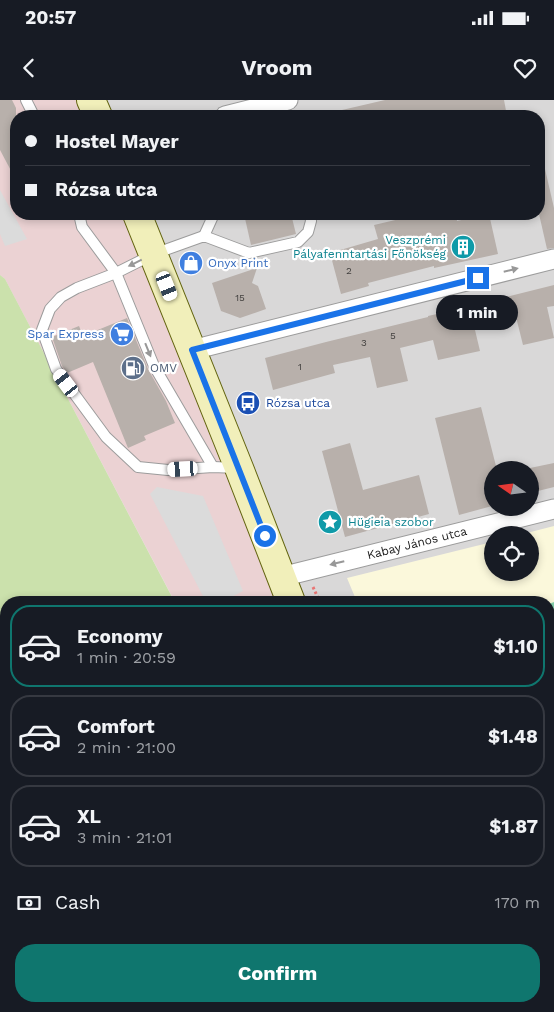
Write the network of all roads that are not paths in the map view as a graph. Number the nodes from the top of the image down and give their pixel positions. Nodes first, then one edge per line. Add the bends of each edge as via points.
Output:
1 (288, 100) edge
2 (249, 110) edge
3 (81, 220) edge
4 (140, 220) edge
5 (211, 220) edge
6 (311, 220) edge
7 (204, 236) junction
8 (154, 254) junction
9 (554, 259) edge
10 (116, 273) junction
11 (192, 350) junction
12 (226, 468) junction
13 (554, 509) edge
14 (281, 576) junction
15 (289, 596) edge

1 - 2 street
3 - 10 lane via 82,227
4 - 8 main road
5 - 7 lane
6 - 7 lane via 308,232 298,242 249,253
7 - 8 lane
8 -> 10 lane
8 - 11 main road
11 -> 9 street
10 -> 12 lane via 154,366
10 - 12 lane via 77,288 61,297 50,309 42,330 56,370 106,437 138,466 168,470
11 - 12 main road
12 - 14 main road
13 -> 14 street, Kabay János utca
14 - 15 main road

